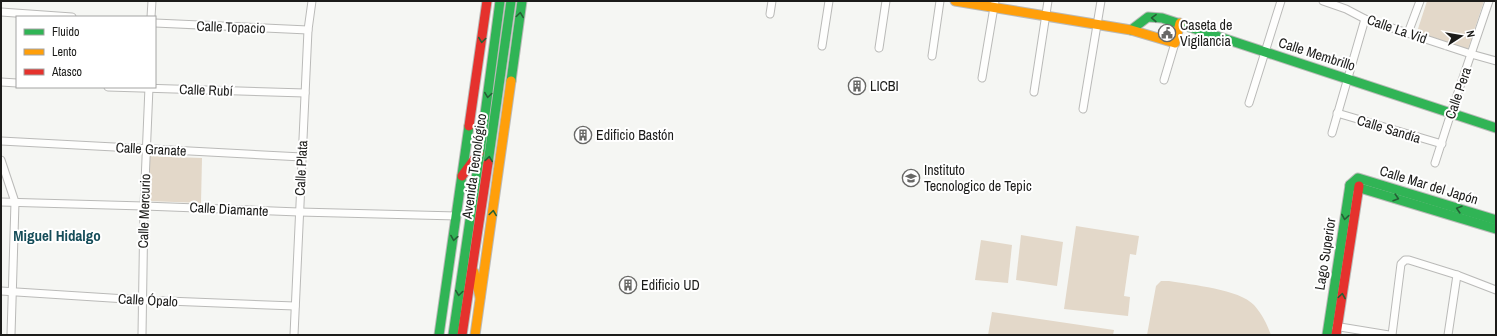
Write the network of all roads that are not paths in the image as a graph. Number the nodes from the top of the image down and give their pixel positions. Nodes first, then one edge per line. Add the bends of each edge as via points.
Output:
1 (152, 1) edge
2 (312, 1) edge
3 (488, 1) edge
4 (500, 1) edge
5 (511, 1) edge
6 (522, 1) edge
7 (772, 1) edge
8 (829, 1) edge
9 (886, 1) edge
10 (940, 1) edge
11 (955, 1) edge
12 (1048, 1) edge
13 (1101, 1) edge
14 (1281, 1) edge
15 (1323, 1) edge
16 (1349, 1) edge
17 (1420, 1) edge
18 (1489, 1) edge
19 (994, 4) edge
20 (1346, 9) junction
21 (1, 12) edge
22 (770, 14) dead end
23 (58, 16) edge
24 (151, 16) edge
25 (1046, 16) junction
26 (1365, 19) junction
27 (156, 23) edge
28 (1180, 23) junction
29 (1098, 24) junction
30 (308, 30) junction
31 (1131, 30) junction
32 (1408, 34) junction
33 (1175, 43) junction
34 (822, 46) dead end
35 (879, 48) dead end
36 (1265, 52) junction
37 (1471, 54) junction
38 (932, 56) dead end
39 (1496, 61) edge
40 (982, 78) dead end
41 (1347, 79) junction
42 (1164, 80) dead end
43 (1, 82) edge
44 (16, 83) edge
45 (149, 88) edge
46 (1034, 92) dead end
47 (305, 93) junction
48 (1249, 103) dead end
49 (1083, 109) dead end
50 (1337, 113) junction
51 (1451, 113) junction
52 (1496, 128) edge
53 (1332, 133) dead end
54 (1, 142) edge
55 (1442, 144) junction
56 (146, 149) junction
57 (480, 152) junction
58 (302, 158) junction
59 (1, 160) edge
60 (1435, 163) dead end
61 (462, 176) junction
62 (1355, 184) junction
63 (1, 202) edge
64 (15, 202) junction
65 (144, 206) junction
66 (299, 212) junction
67 (457, 216) junction
68 (1496, 220) edge
69 (1496, 230) edge
70 (473, 266) junction
71 (1458, 275) junction
72 (1496, 290) edge
73 (1, 291) edge
74 (12, 291) junction
75 (480, 297) junction
76 (142, 300) junction
77 (295, 306) junction
78 (1331, 332) edge
79 (11, 335) edge
80 (142, 335) edge
81 (294, 335) edge
82 (439, 335) edge
83 (453, 335) edge
84 (462, 335) edge
85 (475, 335) edge
86 (1390, 335) edge
87 (1448, 335) edge

1 - 24 street
2 - 30 street, Calle Plata
3 -> 61 main road, Avenida Tecnológico
4 -> 57 main road, Avenida Tecnológico
70 -> 5 main road, Avenida Tecnológico
75 -> 6 main road, Avenida Tecnológico
7 - 22 street
8 - 34 street
9 - 35 street
10 - 38 street
11 - 19 main road
12 - 25 street
13 - 29 street
14 - 36 street
15 - 20 street, Calle La Vid
16 - 20 street
17 - 32 street
18 - 37 street, Calle Pera
19 - 25 main road
19 - 40 street
20 - 26 street, Calle La Vid
21 - 23 street
25 - 29 main road
25 - 46 street
26 - 32 street, Calle La Vid
26 - 41 street
27 - 30 street, Calle Topacio
28 -> 31 main road, Calle Membrillo via 1148,17
28 - 33 main road
28 - 36 main road, Calle Membrillo
29 - 31 main road
29 - 49 street
30 - 47 street, Calle Plata
31 - 33 main road
32 - 37 street, Calle La Vid
33 - 42 street
36 - 41 main road, Calle Membrillo
36 - 48 street
37 - 39 street, Calle La Vid
37 - 51 street, Calle Pera
41 - 50 street
41 - 51 main road, Calle Membrillo
43 - 44 street
45 - 47 street, Calle Rubí
45 - 56 street, Calle Mercurio
47 - 58 street, Calle Plata
50 - 53 street
50 - 55 street, Calle Sandía
51 - 52 main road, Calle Membrillo
51 - 55 street, Calle Pera
54 - 56 street, Calle Granate
55 - 60 street, Calle Pera
56 - 58 street, Calle Granate
56 - 65 street, Calle Mercurio
57 - 61 main road
57 -> 83 main road, Avenida Tecnológico
58 - 66 street, Calle Plata
59 - 64 street
61 - 67 main road, Avenida Tecnológico
68 -> 62 main road, Calle Mar del Japón via 1358,178
62 -> 69 main road, Calle Mar del Japón
62 - 78 main road, Lago Superior
63 - 64 street, Calle Diamante
64 - 65 street, Calle Diamante
64 - 74 street
65 - 66 street, Calle Diamante
65 - 76 street, Calle Mercurio
66 - 67 street, Calle Diamante
66 - 77 street, Calle Plata
67 -> 82 main road, Avenida Tecnológico
70 - 75 main road
70 - 84 main road, Avenida Tecnológico
71 - 72 street
71 - 86 street via 1405,260 1401,264
71 - 87 street
73 - 74 street, Calle Ópalo
74 - 76 street, Calle Ópalo
74 - 79 street
75 - 85 main road, Avenida Tecnológico
76 - 77 street, Calle Ópalo
76 - 80 street, Calle Mercurio
77 - 81 street, Calle Plata
78 - 86 street

